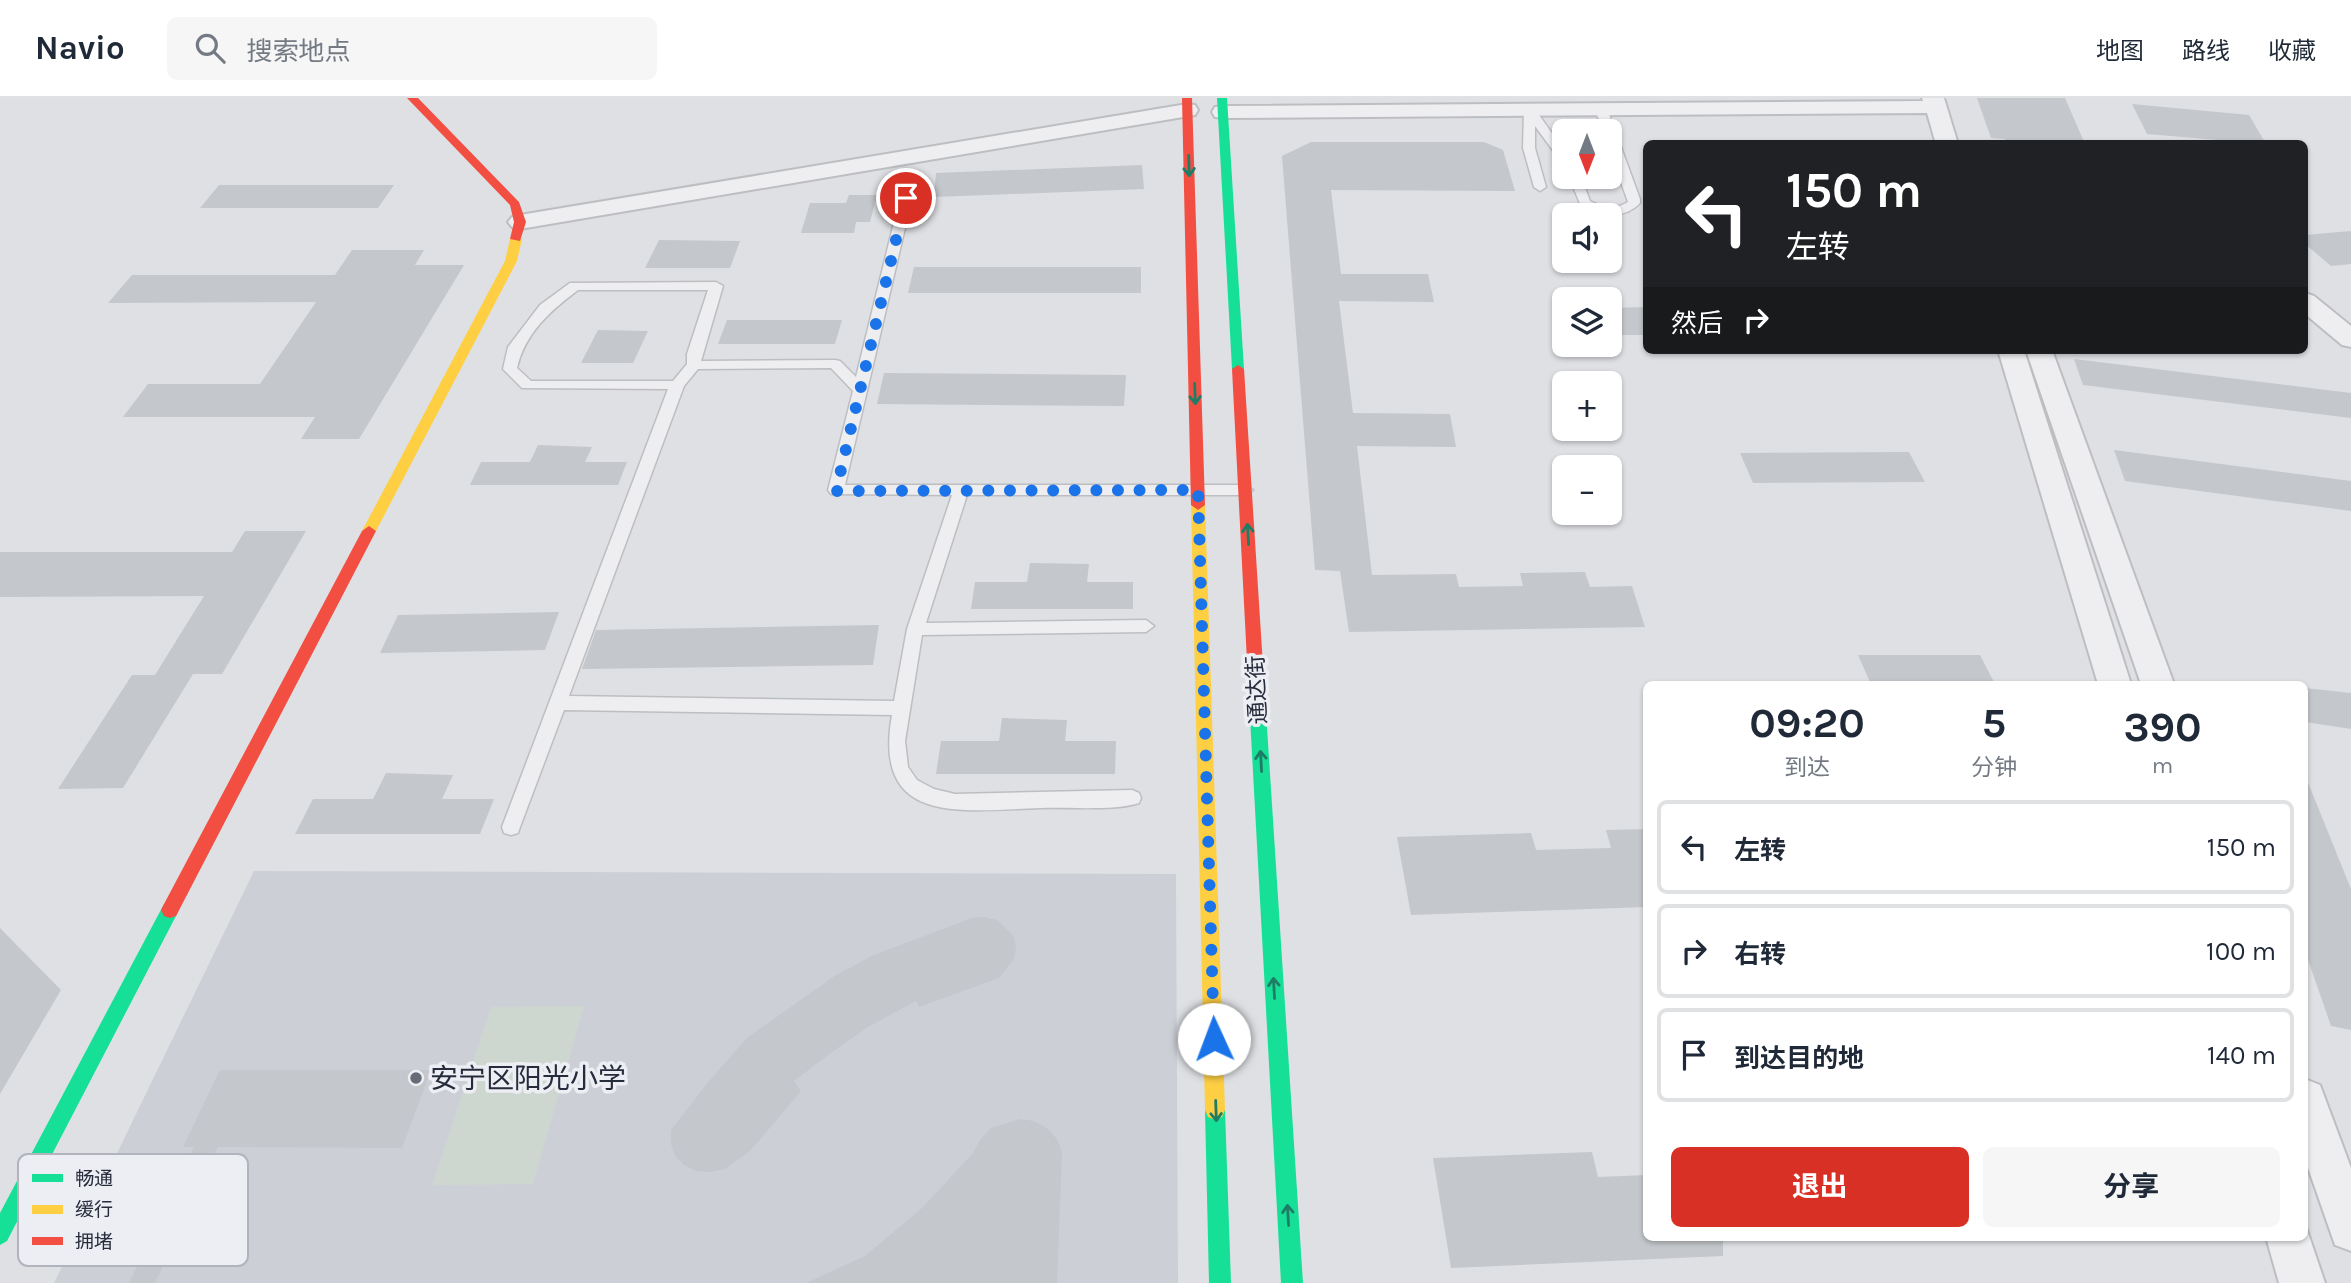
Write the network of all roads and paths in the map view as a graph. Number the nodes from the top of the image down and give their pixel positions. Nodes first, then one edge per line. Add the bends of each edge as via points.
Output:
1 (412, 98) edge
2 (1934, 102) edge
3 (1187, 104) edge
4 (1223, 105) edge
5 (1601, 109) junction
6 (1530, 110) junction
7 (1604, 119) edge
8 (1946, 140) edge
9 (1552, 141) edge
10 (1622, 179) edge
11 (1540, 187) dead end
12 (1580, 189) edge
13 (906, 198) dead end
14 (520, 222) junction
15 (2308, 303) edge
16 (2351, 339) edge
17 (2012, 354) edge
18 (2040, 354) edge
19 (694, 365) junction
20 (677, 385) junction
21 (860, 390) junction
22 (1198, 490) junction
23 (1245, 490) junction
24 (961, 491) junction
25 (1146, 626) dead end
26 (915, 629) junction
27 (2114, 681) edge
28 (2157, 681) edge
29 (558, 703) junction
30 (902, 708) junction
31 (1132, 798) dead end
32 (511, 827) dead end
33 (2308, 1107) edge
34 (42, 1154) edge
35 (18, 1200) edge
36 (2351, 1229) edge
37 (0, 1234) edge
38 (2289, 1241) edge
39 (1220, 1283) edge
40 (1292, 1283) edge
41 (2302, 1283) edge

1 - 14 main road via 515,204
2 - 5 street
2 - 8 street
3 - 14 street
3 -> 22 main road
4 - 6 street
4 - 23 main road, 通达街
5 - 6 street
5 - 7 lane
6 - 9 lane
6 - 11 lane via 1529,148
10 - 12 lane via 1634,203 1618,211 1601,210 1585,202
13 - 21 lane
14 - 34 main road via 511,261
15 - 16 street
17 - 27 street
18 - 28 street
19 - 20 lane
19 - 20 lane via 716,286 575,286 545,308 515,347 510,369 527,385
19 - 21 lane via 835,364
20 - 29 lane
21 - 24 lane via 836,491
22 - 23 lane
22 - 24 lane
22 -> 39 main road
40 -> 23 main road, 通达街
24 - 26 lane
25 - 26 lane
26 - 30 lane
29 - 30 lane
29 - 32 lane
30 - 31 lane via 895,758 901,775 914,789 933,798 955,802
33 - 36 street
35 - 37 main road
38 - 41 street

